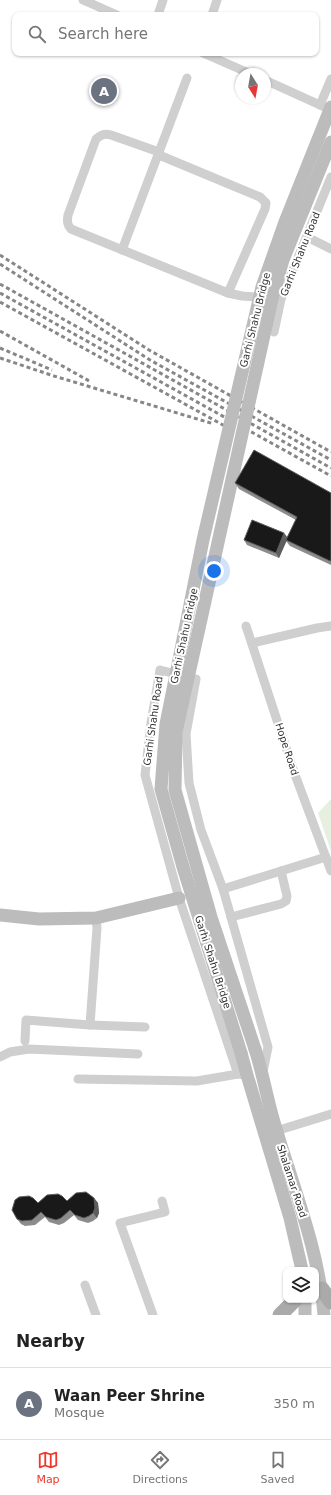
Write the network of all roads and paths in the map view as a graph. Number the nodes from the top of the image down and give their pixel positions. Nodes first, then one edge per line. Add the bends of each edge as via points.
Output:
1 (85, 0) edge
2 (163, 0) edge
3 (217, 0) edge
4 (111, 12) edge
5 (159, 12) edge
6 (213, 12) edge
7 (210, 56) edge
8 (237, 68) edge
9 (187, 78) dead end
10 (331, 79) edge
11 (271, 83) edge
12 (326, 106) edge
13 (331, 110) edge
14 (331, 142) edge
15 (159, 154) junction
16 (331, 177) edge
17 (307, 237) junction
18 (331, 249) edge
19 (122, 250) junction
20 (228, 293) junction
21 (281, 299) junction
22 (274, 332) dead end
23 (246, 626) dead end
24 (331, 626) edge
25 (252, 643) junction
26 (326, 857) junction
27 (281, 871) junction
28 (331, 871) edge
29 (223, 889) junction
30 (179, 898) junction
31 (0, 915) edge
32 (231, 917) junction
33 (96, 918) junction
34 (90, 1025) junction
35 (145, 1027) dead end
36 (25, 1041) dead end
37 (255, 1049) joint
38 (241, 1053) joint
39 (138, 1054) dead end
40 (0, 1057) edge
41 (262, 1073) junction
42 (243, 1074) junction
43 (78, 1079) dead end
44 (331, 1114) edge
45 (276, 1131) junction
46 (162, 1201) dead end
47 (301, 1267) edge
48 (85, 1285) dead end
49 (322, 1289) junction
50 (331, 1302) edge
51 (292, 1303) edge
52 (305, 1303) edge
53 (96, 1315) edge
54 (153, 1315) edge
55 (280, 1315) edge
56 (305, 1315) edge
57 (324, 1315) edge

1 - 4 street
2 - 5 street
3 - 6 street
7 - 8 street
9 - 15 street
10 - 12 street
11 - 12 street
12 - 13 street
12 - 38 main road, Garhi Shahu Bridge, bridge via 262,287 203,540 166,724 161,789
14 - 37 main road, Garhi Shahu Bridge, bridge via 284,260 272,299 176,732 175,790 211,917
15 - 19 street
15 - 19 street via 111,135 105,134 96,139 68,215 68,226
15 - 20 street via 260,197 266,203
16 - 17 street, Garhi Shahu Road
17 - 18 street
17 - 21 street, Garhi Shahu Road
19 - 20 street
20 - 21 street
21 - 22 street, Garhi Shahu Road
23 - 25 street, Hope Road
24 - 25 street
25 - 26 street, Hope Road via 294,772
26 - 27 street
26 - 28 street, Hope Road
27 - 29 street
27 - 32 street via 286,901
29 - 30 street, Garhi Shahu Road via 201,830 188,777 186,734 196,679 160,670 145,775
29 - 32 street, Garhi Shahu Road
30 - 33 main road
30 - 42 street, Garhi Shahu Road
31 - 33 main road via 39,919
32 - 41 street, Garhi Shahu Road via 268,1047
33 - 34 street
34 - 35 street
34 - 36 street via 26,1020
37 - 41 main road, Shalamar Road
38 - 42 main road, Shalamar Road
39 - 40 street via 29,1049 10,1052
41 - 45 main road, Shalamar Road
42 - 43 street via 197,1081
42 - 47 main road, Shalamar Road via 290,1218
44 - 45 street
45 - 49 main road, Shalamar Road via 302,1209
46 - 54 street via 165,1212 120,1223
48 - 53 street
49 - 50 main road
49 - 57 main road, Shalamar Road
51 - 55 main road
52 - 56 main road

